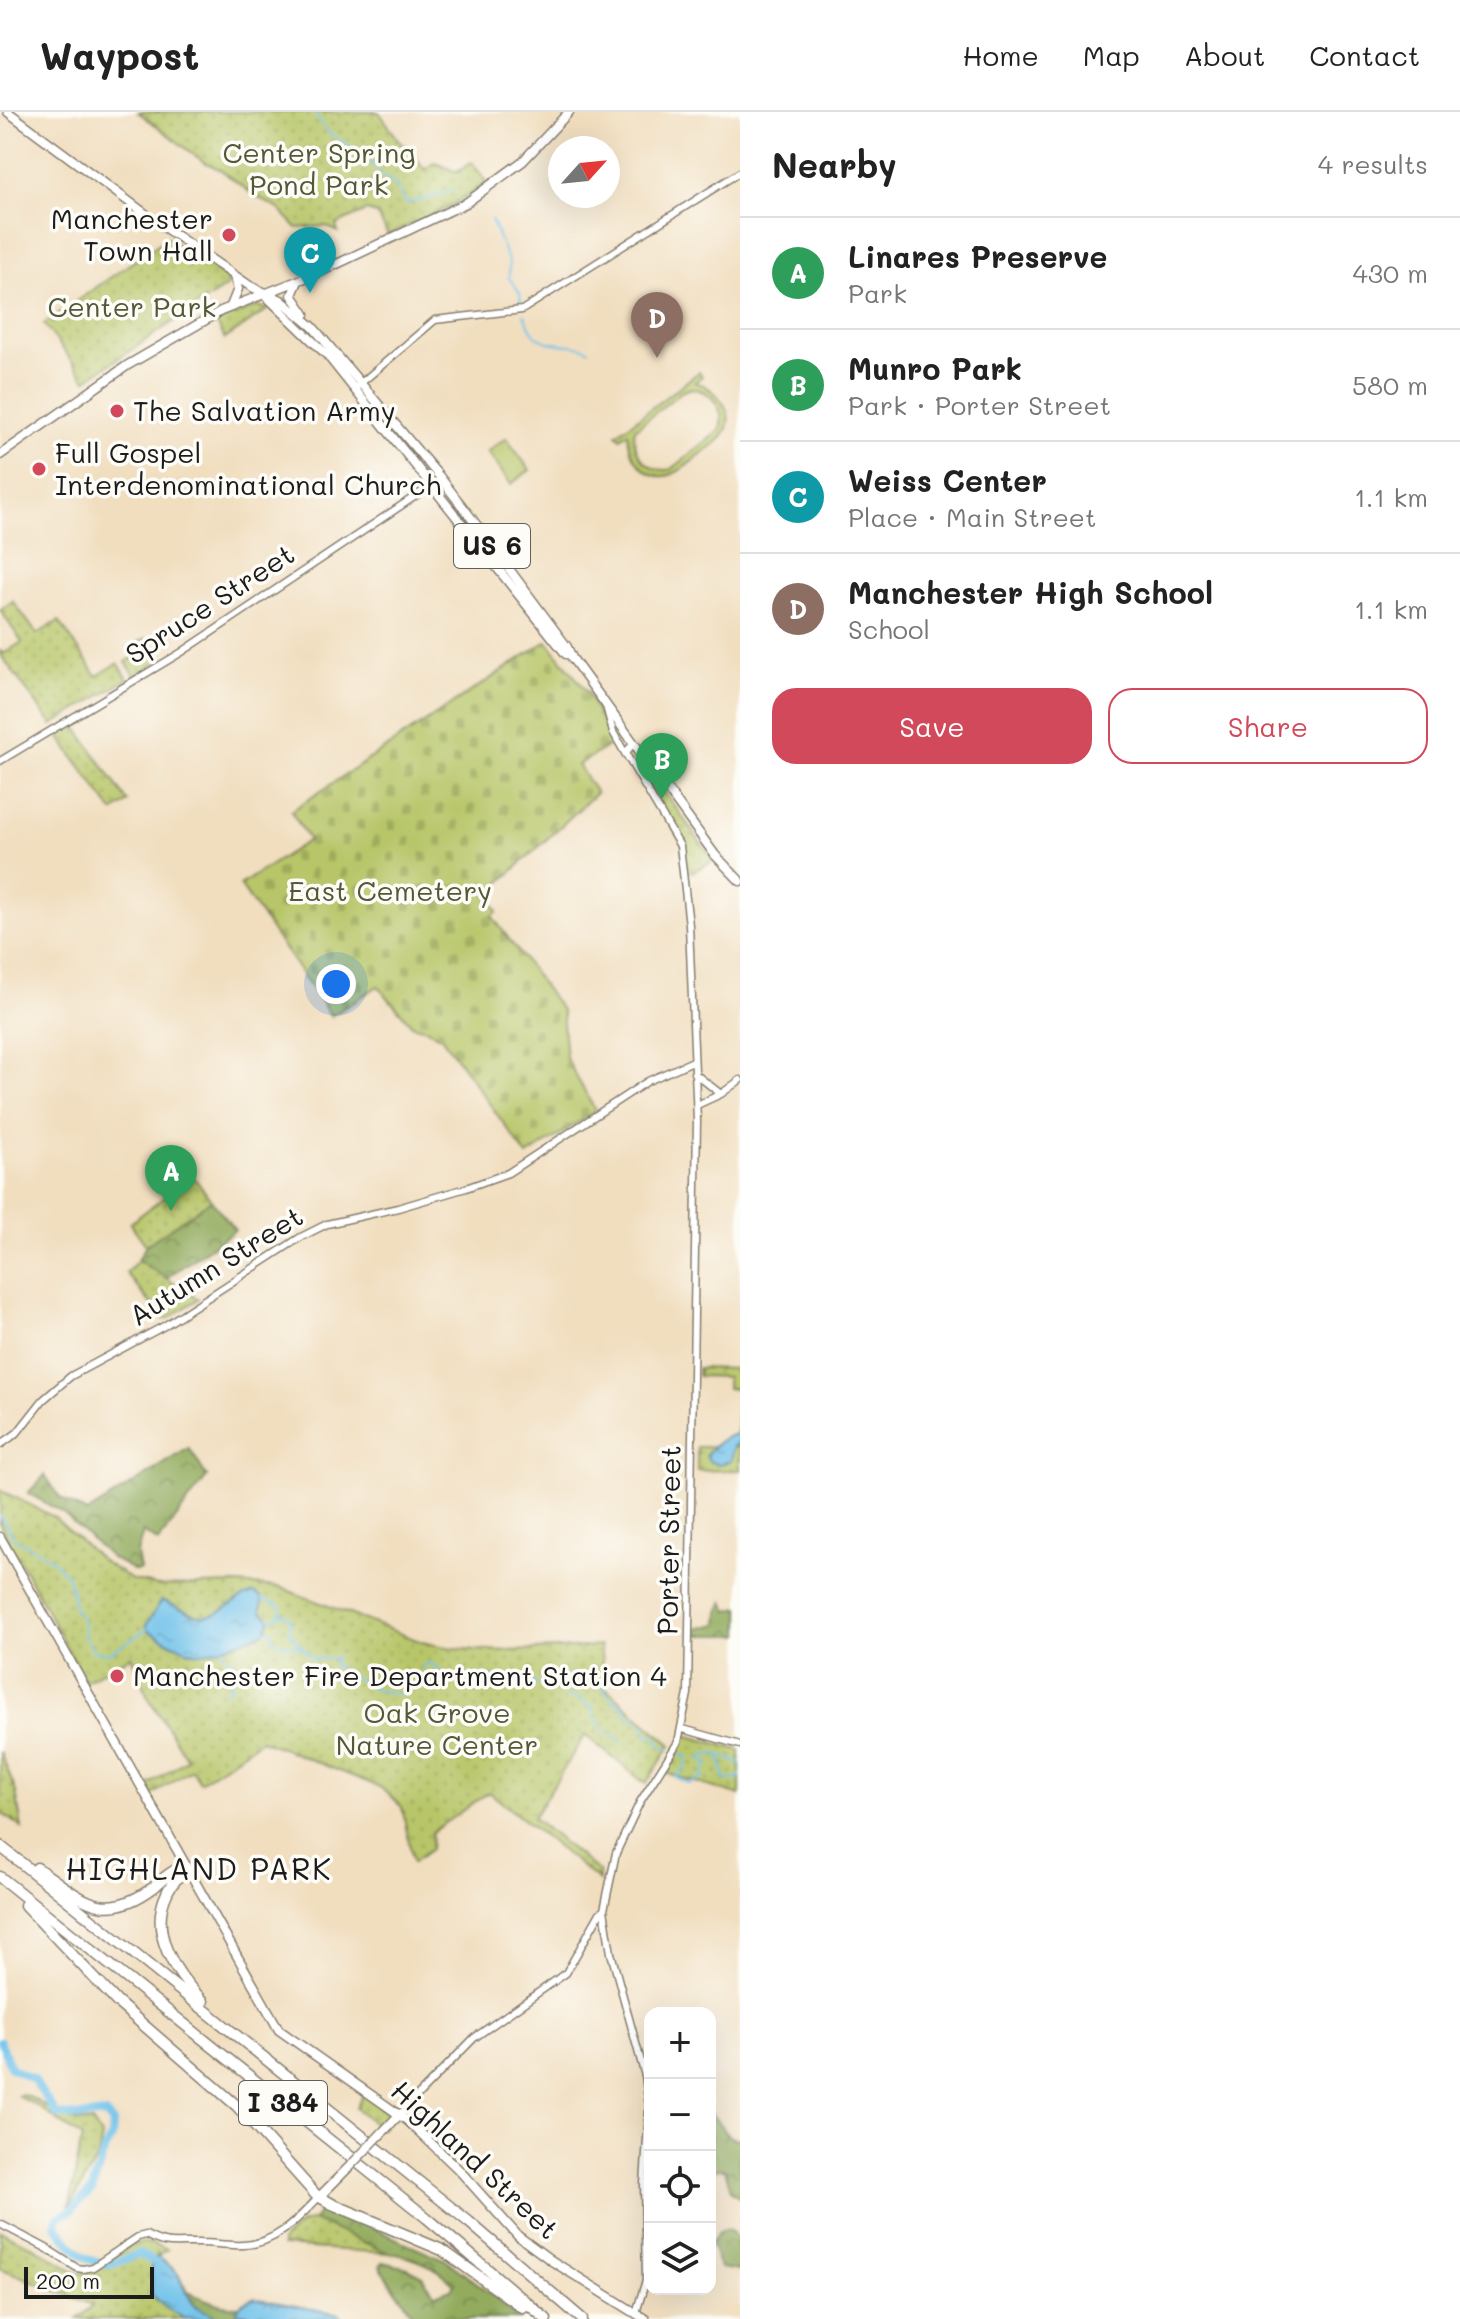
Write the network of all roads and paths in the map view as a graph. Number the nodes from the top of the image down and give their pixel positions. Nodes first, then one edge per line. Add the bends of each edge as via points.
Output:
1 (8, 112) edge
2 (569, 112) edge
3 (740, 172) edge
4 (234, 275) junction
5 (298, 281) junction
6 (264, 293) junction
7 (231, 306) junction
8 (310, 331) junction
9 (357, 386) junction
10 (0, 455) edge
11 (441, 479) junction
12 (431, 486) junction
13 (572, 658) junction
14 (606, 703) junction
15 (634, 743) junction
16 (627, 756) junction
17 (0, 761) edge
18 (740, 881) edge
19 (693, 1061) junction
20 (694, 1073) junction
21 (740, 1080) edge
22 (721, 1094) junction
23 (697, 1105) junction
24 (0, 1445) edge
25 (0, 1537) edge
26 (683, 1729) junction
27 (740, 1745) edge
28 (0, 1844) edge
29 (16, 1856) junction
30 (185, 1867) junction
31 (0, 1879) edge
32 (16, 1894) junction
33 (604, 1910) junction
34 (235, 2034) junction
35 (400, 2114) junction
36 (319, 2197) junction
37 (0, 2224) edge
38 (636, 2313) junction
39 (537, 2319) edge
40 (546, 2319) edge
41 (582, 2319) edge
42 (645, 2319) edge

1 - 4 main road, US 6
2 - 5 main road via 523,162 466,203
3 - 9 street via 524,309 435,320
4 - 6 main road, US 6
4 - 7 main road via 238,290
5 - 6 main road
5 - 8 main road via 292,296
6 - 7 main road
6 - 8 main road, US 6 via 281,300
7 - 10 main road via 128,365
8 - 9 main road, US 6
9 - 11 main road, US 6
9 - 12 main road, US 6
11 - 12 street, Spruce Street
11 - 13 main road, US 6
12 - 13 main road, US 6
12 - 17 street, Spruce Street via 182,652
13 - 14 main road, US 6
14 - 15 main road, US 6
14 - 16 street, Porter Street via 610,725
15 - 16 street
15 - 18 main road, US 6
16 - 19 street, Porter Street via 682,855
19 - 20 street, Porter Street
19 - 24 street, Autumn Street via 637,1087 508,1173 308,1233 164,1326 71,1376
20 - 22 street
20 - 23 street, Porter Street
21 - 22 street
22 - 23 street
23 - 26 street, Porter Street via 689,1667
25 - 30 main road, Highland Street
26 - 27 street
26 - 33 street, Porter Street via 625,1832
28 - 29 highway
29 - 30 highway via 104,1907 130,1903
29 - 34 highway, I 384
30 - 34 highway via 165,1897 163,1939 184,1981
30 - 35 main road, Highland Street via 279,2030
31 - 32 highway
32 - 36 highway via 117,2002 237,2106
32 - 40 highway, I 384 via 427,2218
33 - 35 street via 566,1973 474,2038
33 - 38 street, Porter Street via 649,2099 646,2280
34 - 41 highway, I 384
35 - 36 main road, bridge
35 - 38 main road, Highland Street via 518,2236
36 - 37 street via 271,2239 246,2245 171,2245 146,2235 90,2268 77,2268
36 - 39 highway via 448,2253
38 - 42 main road, Highland Street

